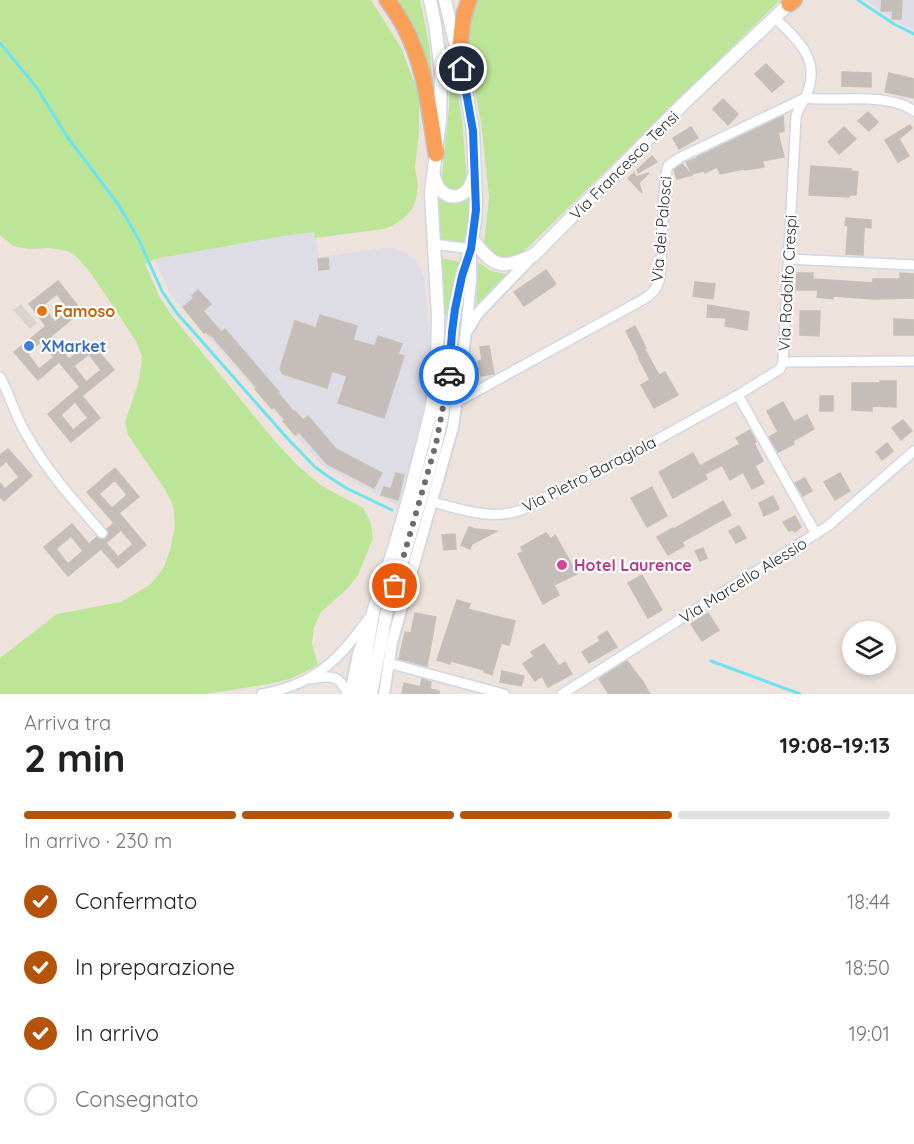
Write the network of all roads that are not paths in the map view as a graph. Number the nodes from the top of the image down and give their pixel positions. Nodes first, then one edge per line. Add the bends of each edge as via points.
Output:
1 (387, 0) edge
2 (430, 0) edge
3 (445, 0) edge
4 (469, 0) edge
5 (792, 1) edge
6 (775, 18) junction
7 (459, 55) junction
8 (805, 98) junction
9 (914, 111) edge
10 (435, 160) junction
11 (474, 165) junction
12 (434, 244) junction
13 (472, 244) junction
14 (534, 255) junction
15 (789, 259) junction
16 (914, 265) edge
17 (466, 332) junction
18 (914, 361) edge
19 (783, 362) junction
20 (0, 377) edge
21 (738, 394) junction
22 (457, 402) junction
23 (914, 451) edge
24 (432, 502) junction
25 (102, 533) dead end
26 (816, 534) junction
27 (373, 612) junction
28 (388, 663) junction
29 (306, 681) junction
30 (262, 694) edge
31 (349, 694) edge
32 (360, 694) edge
33 (371, 694) edge
34 (384, 694) edge
35 (504, 694) edge
36 (562, 694) edge

1 - 10 highway via 405,26 421,65
2 - 10 main road via 441,71
3 - 7 main road
4 - 7 highway
5 - 6 main road, Via Francesco Tensi
6 - 8 street, Via Rodolfo Crespi via 807,54 810,81
6 - 14 main road, Via Francesco Tensi
7 - 11 main road via 473,131
8 - 9 street via 891,101
8 - 15 street, Via Rodolfo Crespi via 796,117
8 - 22 street, Via dei Palosci via 668,166 660,275 655,291
10 - 11 main road via 437,187 443,194 454,196 471,186
10 - 12 main road via 430,198
11 - 13 main road
12 - 13 street
12 - 27 main road via 438,315 434,397 405,513
13 - 14 main road via 499,264
13 - 17 street
13 - 33 main road via 455,309 441,422 387,611
14 - 17 street, Via Francesco Tensi via 475,317
15 - 16 street
15 - 19 street, Via Rodolfo Crespi
17 - 22 street
18 - 19 street
19 - 21 street, Via Rodolfo Crespi via 778,370
20 - 25 street via 21,425 42,459
21 - 24 street, Via Pietro Baragiola via 521,510 495,515
21 - 26 street
22 - 24 street via 449,447
23 - 26 street, Via Marcello Alessio
24 - 28 street
26 - 36 street, Via Marcello Alessio
27 - 29 street via 344,650
27 - 31 street
27 - 32 main road
28 - 34 street
28 - 35 street
29 - 30 street
29 - 31 street via 334,678

